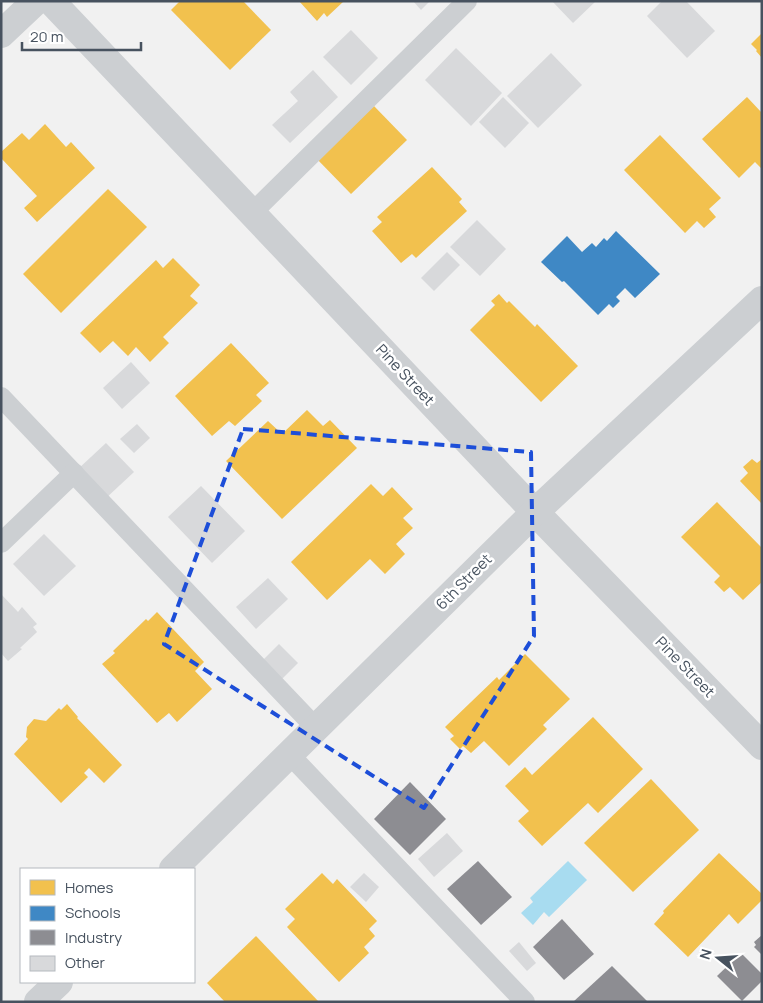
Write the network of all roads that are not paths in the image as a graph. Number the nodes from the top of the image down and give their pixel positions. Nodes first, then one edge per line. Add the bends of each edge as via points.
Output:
1 (36, 1) edge
2 (50, 1) edge
3 (467, 1) edge
4 (1, 34) edge
5 (252, 213) junction
6 (762, 300) edge
7 (1, 397) edge
8 (74, 473) junction
9 (535, 512) junction
10 (1, 543) edge
11 (316, 728) junction
12 (762, 746) edge
13 (289, 754) junction
14 (174, 868) edge
15 (58, 983) edge
16 (38, 1002) edge
17 (525, 1002) edge

1 - 4 street
2 - 5 street, Pine Street
3 - 5 lane
5 - 9 street, Pine Street
6 - 9 street, 6th Street
7 - 8 lane
8 - 10 lane
8 - 11 lane
9 - 11 street, 6th Street
9 - 12 street, Pine Street
11 - 13 street, 6th Street
13 - 14 street, 6th Street
13 - 17 lane
15 - 16 street

